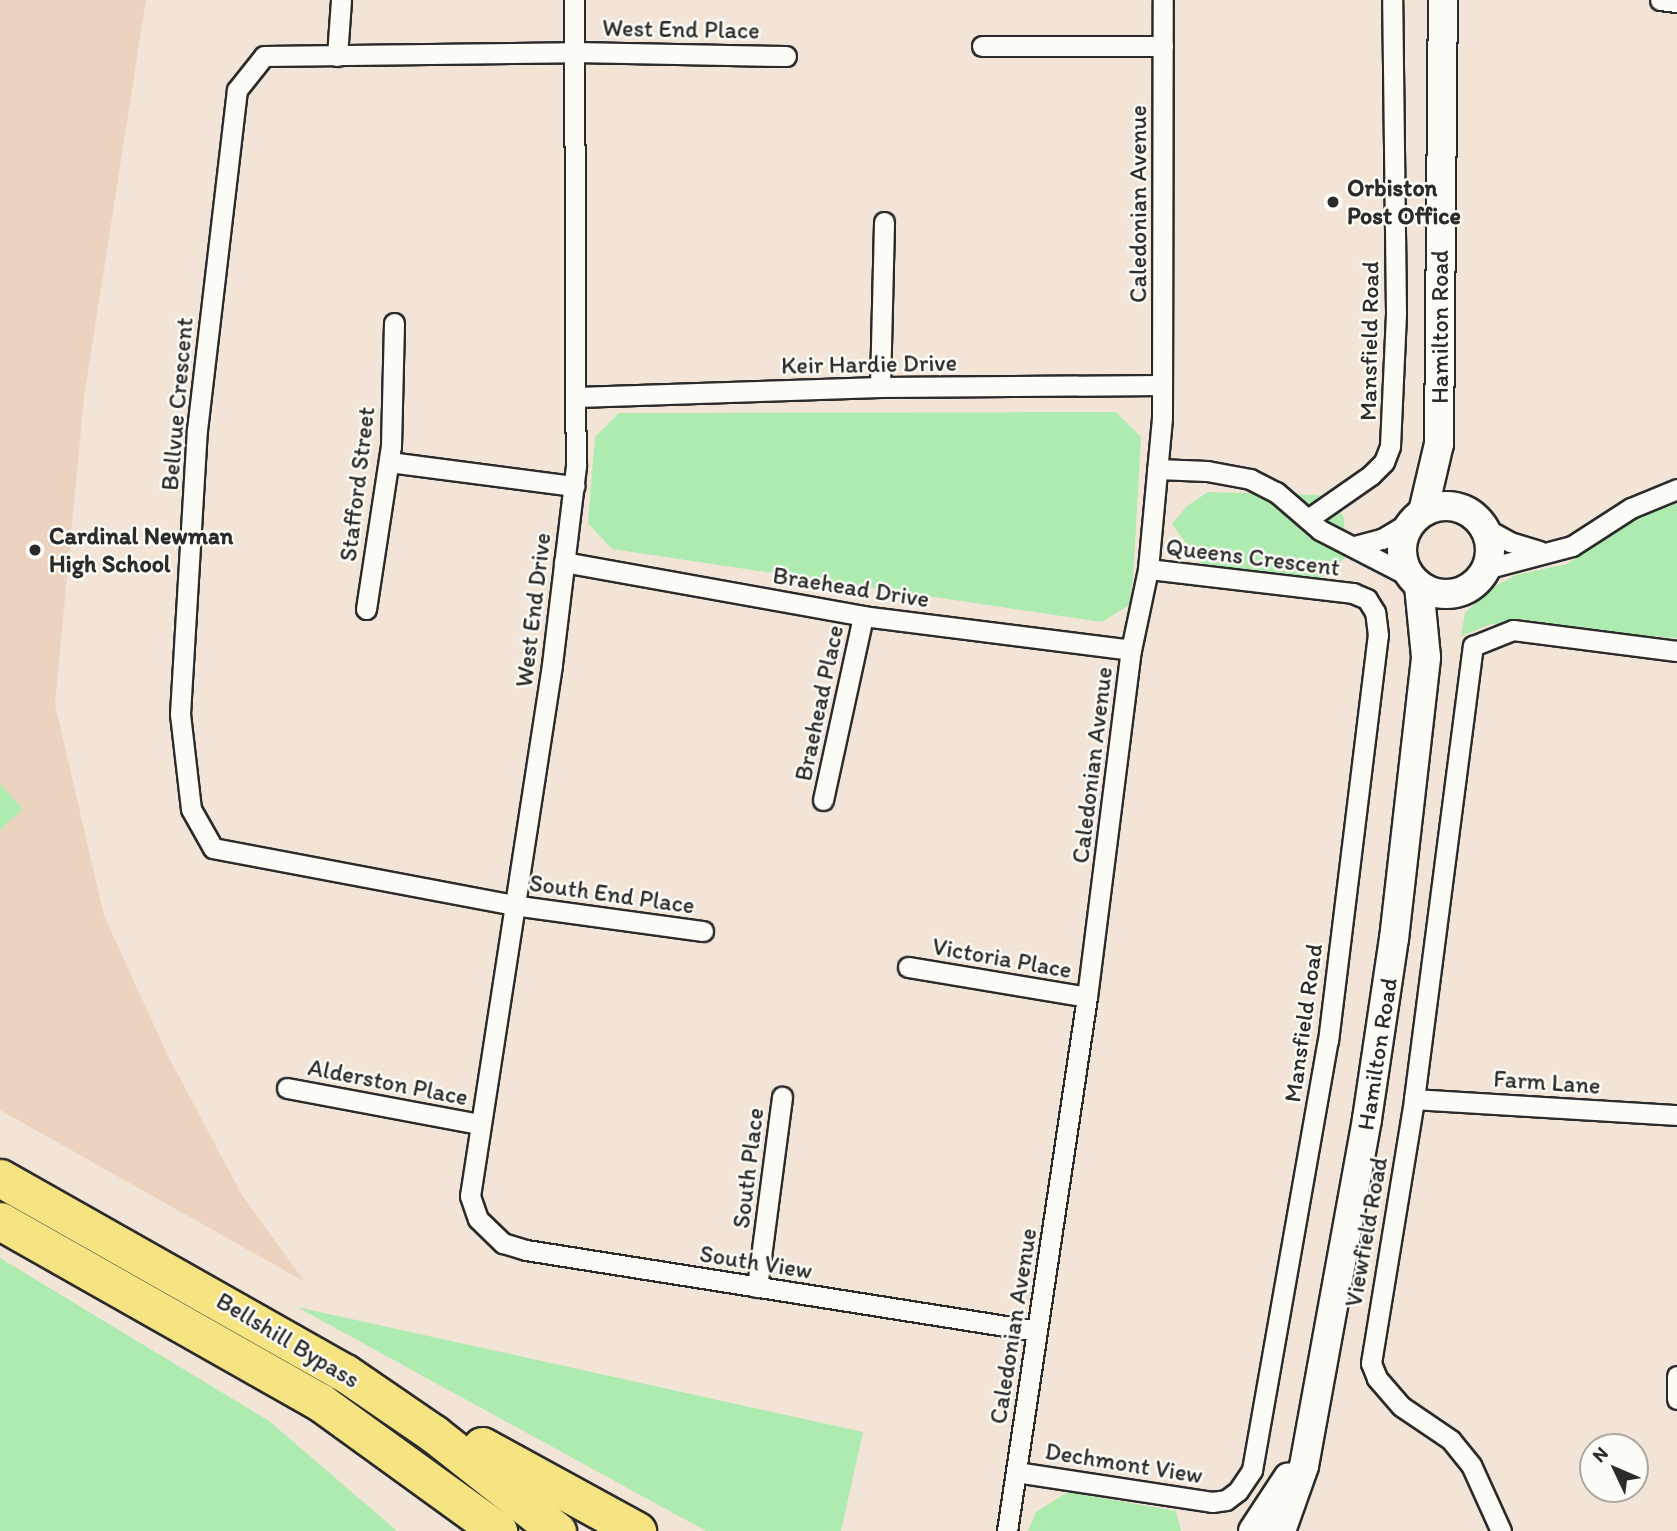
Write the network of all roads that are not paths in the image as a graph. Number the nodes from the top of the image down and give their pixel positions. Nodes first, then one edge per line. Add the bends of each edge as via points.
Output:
1 (341, 0) edge
2 (574, 0) edge
3 (1163, 0) edge
4 (1392, 0) edge
5 (1443, 0) edge
6 (1660, 0) edge
7 (1677, 2) edge
8 (982, 46) dead end
9 (1163, 46) junction
10 (574, 52) junction
11 (337, 56) junction
12 (786, 56) dead end
13 (884, 222) dead end
14 (394, 323) dead end
15 (1162, 385) junction
16 (880, 387) junction
17 (577, 397) junction
18 (1439, 444) junction
19 (389, 462) junction
20 (1157, 469) junction
21 (574, 485) junction
22 (1677, 489) edge
23 (1419, 515) junction
24 (1308, 519) junction
25 (1475, 519) junction
26 (1354, 546) junction
27 (1540, 551) junction
28 (565, 562) junction
29 (1148, 569) junction
30 (1485, 569) junction
31 (1415, 581) junction
32 (1463, 591) junction
33 (1353, 593) joint
34 (366, 609) dead end
35 (863, 616) junction
36 (1131, 650) junction
37 (1677, 651) edge
38 (1426, 657) junction
39 (823, 800) dead end
40 (514, 905) junction
41 (703, 931) dead end
42 (908, 967) dead end
43 (1087, 997) junction
44 (287, 1088) dead end
45 (782, 1097) dead end
46 (1414, 1099) junction
47 (1677, 1115) edge
48 (480, 1124) junction
49 (0, 1178) edge
50 (478, 1219) joint
51 (0, 1221) edge
52 (757, 1287) junction
53 (1037, 1331) junction
54 (345, 1373) junction
55 (1677, 1376) edge
56 (1677, 1399) edge
57 (1307, 1449) junction
58 (1252, 1470) joint
59 (1016, 1472) junction
60 (498, 1531) edge
61 (557, 1531) edge
62 (637, 1531) edge
63 (1007, 1531) edge
64 (1253, 1531) edge
65 (1281, 1531) edge
66 (1501, 1531) edge

1 - 11 street
2 - 10 street, West End Drive
3 - 9 street, Caledonian Avenue
4 - 24 street, Mansfield Road via 1396,312 1390,446 1384,462 1370,475
5 - 18 main road, Hamilton Road
6 - 7 street
8 - 9 street
9 - 15 street, Caledonian Avenue
10 - 11 street, Bellvue Crescent
10 - 12 street, West End Place
10 - 17 street, West End Drive
11 - 40 street, Bellvue Crescent via 264,56 237,90 197,430 180,714 191,809 213,848
13 - 16 street
14 - 19 street, Stafford Street
15 - 16 street, Keir Hardie Drive
15 - 20 street, Caledonian Avenue
16 - 17 street, Keir Hardie Drive
17 - 21 street, West End Drive
18 - 23 main road, Hamilton Road
18 - 25 main road, Hamilton Road via 1452,487
19 - 21 street
19 - 34 street, Stafford Street
20 - 24 street, Queens Crescent via 1250,479 1276,492
20 - 29 street, Caledonian Avenue
21 - 28 street, West End Drive
22 - 27 street via 1631,508 1572,546
23 - 25 main road via 1449,506
23 - 26 street, Queens Crescent via 1382,539
23 - 31 main road via 1402,547
24 - 26 street, Queens Crescent
25 - 27 street via 1510,542
25 - 30 main road via 1490,551
26 - 31 street, Queens Crescent
27 - 30 street
28 - 35 street, Braehead Drive
28 - 40 street, West End Drive
29 - 33 street, Queens Crescent
29 - 36 street, Caledonian Avenue
30 - 32 main road
31 - 32 main road via 1433,592
31 - 38 main road, Hamilton Road
32 - 38 main road, Hamilton Road
33 - 58 street, Mansfield Road via 1367,598 1378,635 1328,1041
35 - 36 street, Braehead Drive
35 - 39 street, Braehead Place
36 - 43 street, Caledonian Avenue
37 - 46 street, Viewfield Road via 1513,630 1473,646
38 - 57 main road, Hamilton Road via 1394,939 1367,1119
40 - 41 street, South End Place
40 - 48 street, West End Drive
42 - 43 street, Victoria Place
43 - 53 street, Caledonian Avenue
44 - 48 street, Alderston Place
45 - 52 street, South Place
46 - 47 street, Farm Lane
46 - 66 street, Viewfield Road via 1371,1363 1377,1378 1401,1406 1451,1440 1471,1465
48 - 50 street, West End Drive via 470,1196
49 - 54 highway, Bellshill Bypass
50 - 52 street, South View via 503,1243 526,1250
51 - 60 highway, Bellshill Bypass via 320,1402
52 - 53 street, South View
53 - 59 street, Caledonian Avenue
54 - 61 highway, Bellshill Bypass via 456,1450
54 - 62 highway
55 - 56 street
57 - 64 main road, Hamilton Road
57 - 65 main road, Hamilton Road
58 - 59 street, Dechmont View via 1238,1491 1226,1500 1212,1502
59 - 63 street, Caledonian Avenue

